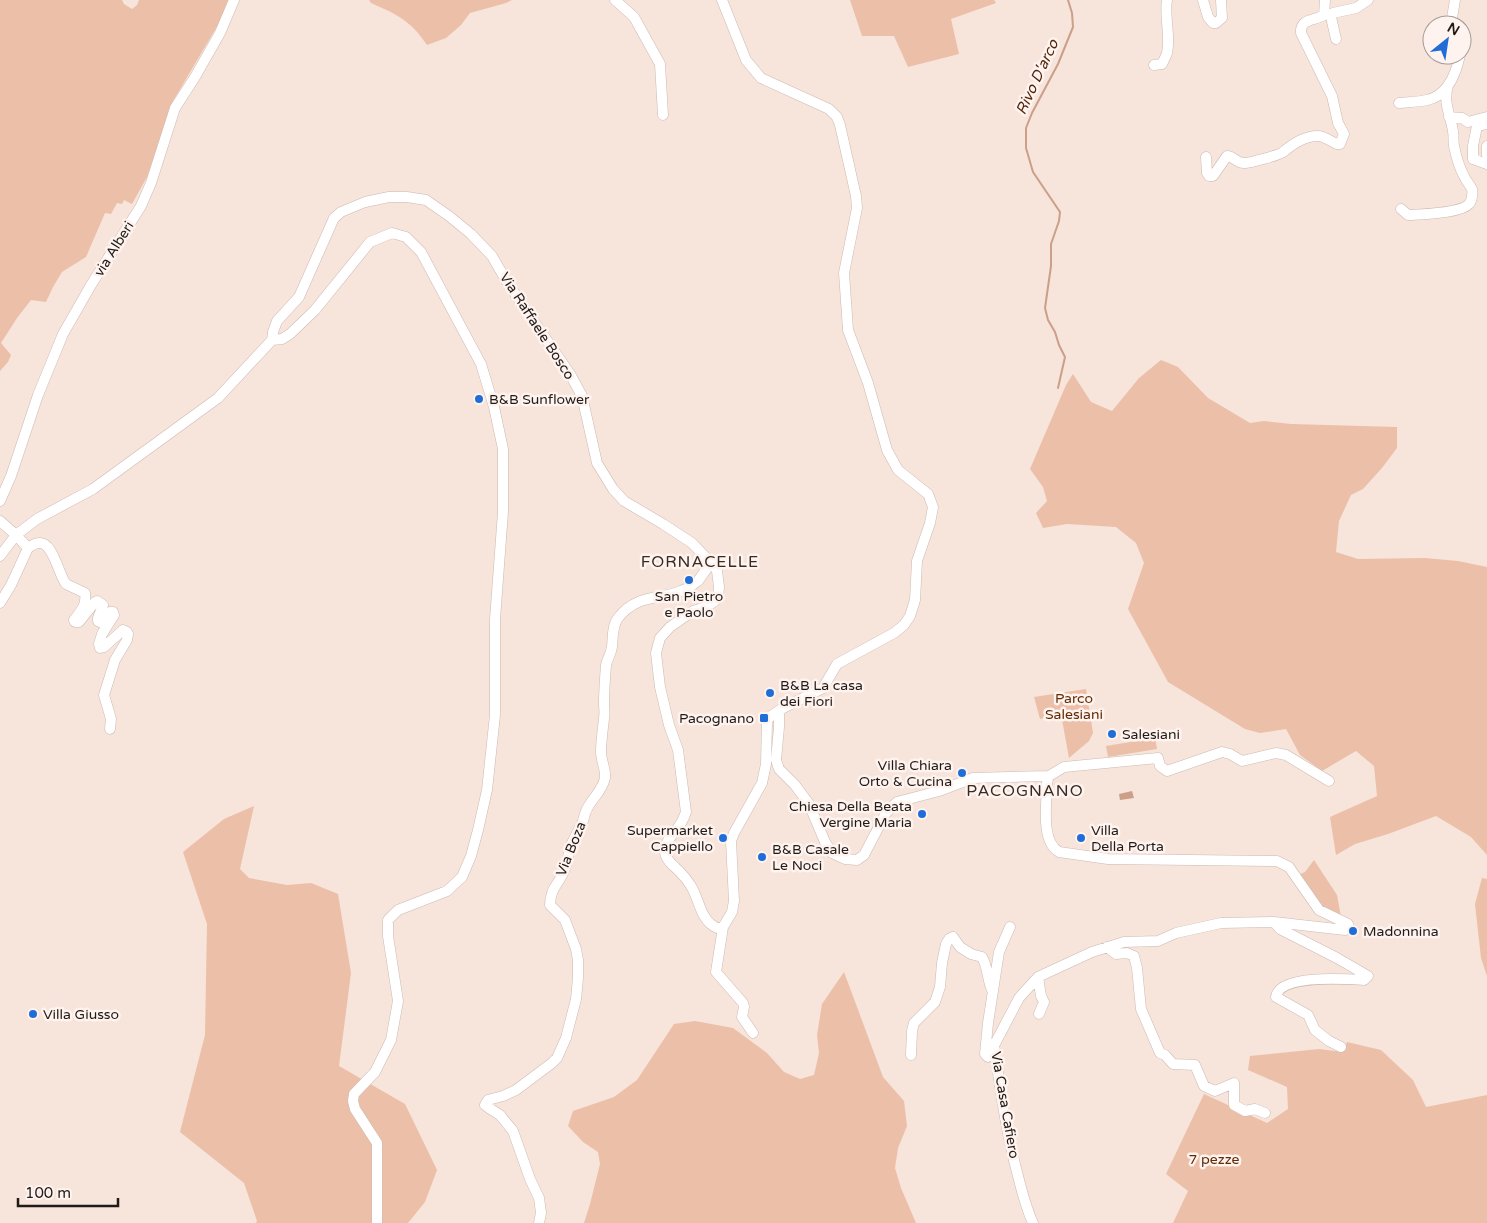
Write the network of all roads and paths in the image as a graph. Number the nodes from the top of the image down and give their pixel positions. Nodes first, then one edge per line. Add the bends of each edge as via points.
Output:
1 (234, 0) edge
2 (615, 0) edge
3 (722, 0) edge
4 (1167, 0) edge
5 (1203, 0) edge
6 (1221, 0) edge
7 (1325, 0) edge
8 (1368, 0) edge
9 (1455, 0) edge
10 (1452, 15) edge
11 (1336, 39) dead end
12 (1154, 65) dead end
13 (1457, 65) edge
14 (1448, 85) junction
15 (1399, 103) dead end
16 (663, 114) dead end
17 (1449, 117) junction
18 (1487, 117) edge
19 (1487, 124) edge
20 (1487, 146) edge
21 (1487, 155) edge
22 (1206, 157) dead end
23 (1487, 164) edge
24 (1401, 209) dead end
25 (272, 340) junction
26 (0, 501) edge
27 (0, 521) edge
28 (16, 535) junction
29 (28, 548) junction
30 (0, 556) edge
31 (713, 563) junction
32 (0, 603) edge
33 (779, 711) junction
34 (110, 729) dead end
35 (1049, 776) junction
36 (1329, 781) dead end
37 (1274, 922) junction
38 (723, 927) junction
39 (1010, 927) dead end
40 (1107, 947) junction
41 (1038, 977) junction
42 (992, 992) junction
43 (1039, 1014) dead end
44 (752, 1033) dead end
45 (994, 1044) junction
46 (1341, 1047) dead end
47 (912, 1055) dead end
48 (1265, 1113) dead end
49 (377, 1223) edge
50 (539, 1223) edge
51 (1034, 1223) edge

1 - 26 street, via Alberi via 220,32 175,108 151,183 140,206 63,334
2 - 16 street via 634,17 660,64
3 - 33 street via 746,60 754,71 761,78 829,109 838,117 857,208 844,273 848,330 868,383 886,450 898,470 928,494 933,507 917,560 915,600 904,625 837,664 823,688
4 - 12 street via 1167,54 1162,64
5 - 6 street via 1213,23 1222,18
7 - 22 street via 1324,15 1303,23 1300,28 1332,96 1344,134 1340,144 1319,136 1297,142 1280,154 1244,164 1227,156 1213,176 1207,173
8 - 11 street via 1356,8 1333,13 1331,18
9 - 10 street
13 - 14 street
14 - 15 street via 1438,96
14 - 17 street via 1446,103
17 - 18 street via 1468,122
17 - 24 street via 1458,161 1472,190 1470,203 1458,210 1440,213 1408,215
19 - 23 street via 1477,126 1473,146 1473,159
20 - 21 street
25 - 28 street via 232,384 203,409 93,488 37,519
25 - 31 street, Via Raffaele Bosco via 277,321 299,297 334,218 365,202 389,197 426,200 471,234 492,256 570,374 582,396 597,463 614,489 624,501 692,543
25 - 49 street via 290,334 370,242 392,233 406,237 421,252 481,364 503,449 503,512 495,619 495,715 487,790 478,830 462,877 447,891 398,910 388,920 398,1001 391,1040 375,1072 354,1094 355,1109 377,1143
27 - 28 street
28 - 29 street
28 - 30 street
29 - 32 street
29 - 34 street via 42,542 52,551 66,584 85,593 86,602 75,622 97,601 103,605 98,621 102,623 113,612 98,644 100,648 123,630 128,634 115,660 104,695 111,719
31 - 38 street via 718,571 719,587 715,602 693,611 670,627 660,638 656,653 660,688 678,750 686,812 670,836 665,855 691,887 707,922 717,928
31 - 50 street, Via Boza via 689,589 638,601 617,620 604,690 601,751 604,779 586,809 565,870 550,898 550,905 565,920 576,949 578,978 573,1013 557,1058 516,1090 488,1100 485,1105 500,1115 513,1131 539,1198
33 - 35 street via 776,760 779,769 809,804 832,853 845,858 857,860 864,855 886,813 897,802 973,778
33 - 38 street via 767,721 762,783 731,842 734,901
35 - 36 street via 1064,767 1158,758 1160,766 1167,771 1222,752 1242,761 1276,753 1286,755
35 - 37 street via 1046,834 1059,852 1108,858 1277,861 1289,867 1319,910 1349,927 1345,930
37 - 40 street via 1221,923 1176,933 1158,941 1124,942
37 - 46 street via 1280,929 1368,976 1364,980 1298,981 1283,986 1277,992 1276,997 1308,1015 1315,1030
38 - 44 street via 716,972 743,1003 742,1017
39 - 42 street, Via Casa Cafiero via 999,952
40 - 41 street
40 - 48 street via 1116,954 1134,956 1141,1009 1160,1053 1173,1064 1195,1066 1204,1086 1215,1091 1234,1083 1234,1105 1245,1111 1255,1109
41 - 43 street via 1044,1002
41 - 45 street via 1019,998
42 - 45 street, Via Casa Cafiero via 985,1054 988,1057
42 - 47 street via 982,957 960,947 952,937 949,939 935,1002 914,1023
45 - 51 street, Via Casa Cafiero via 1011,1150

